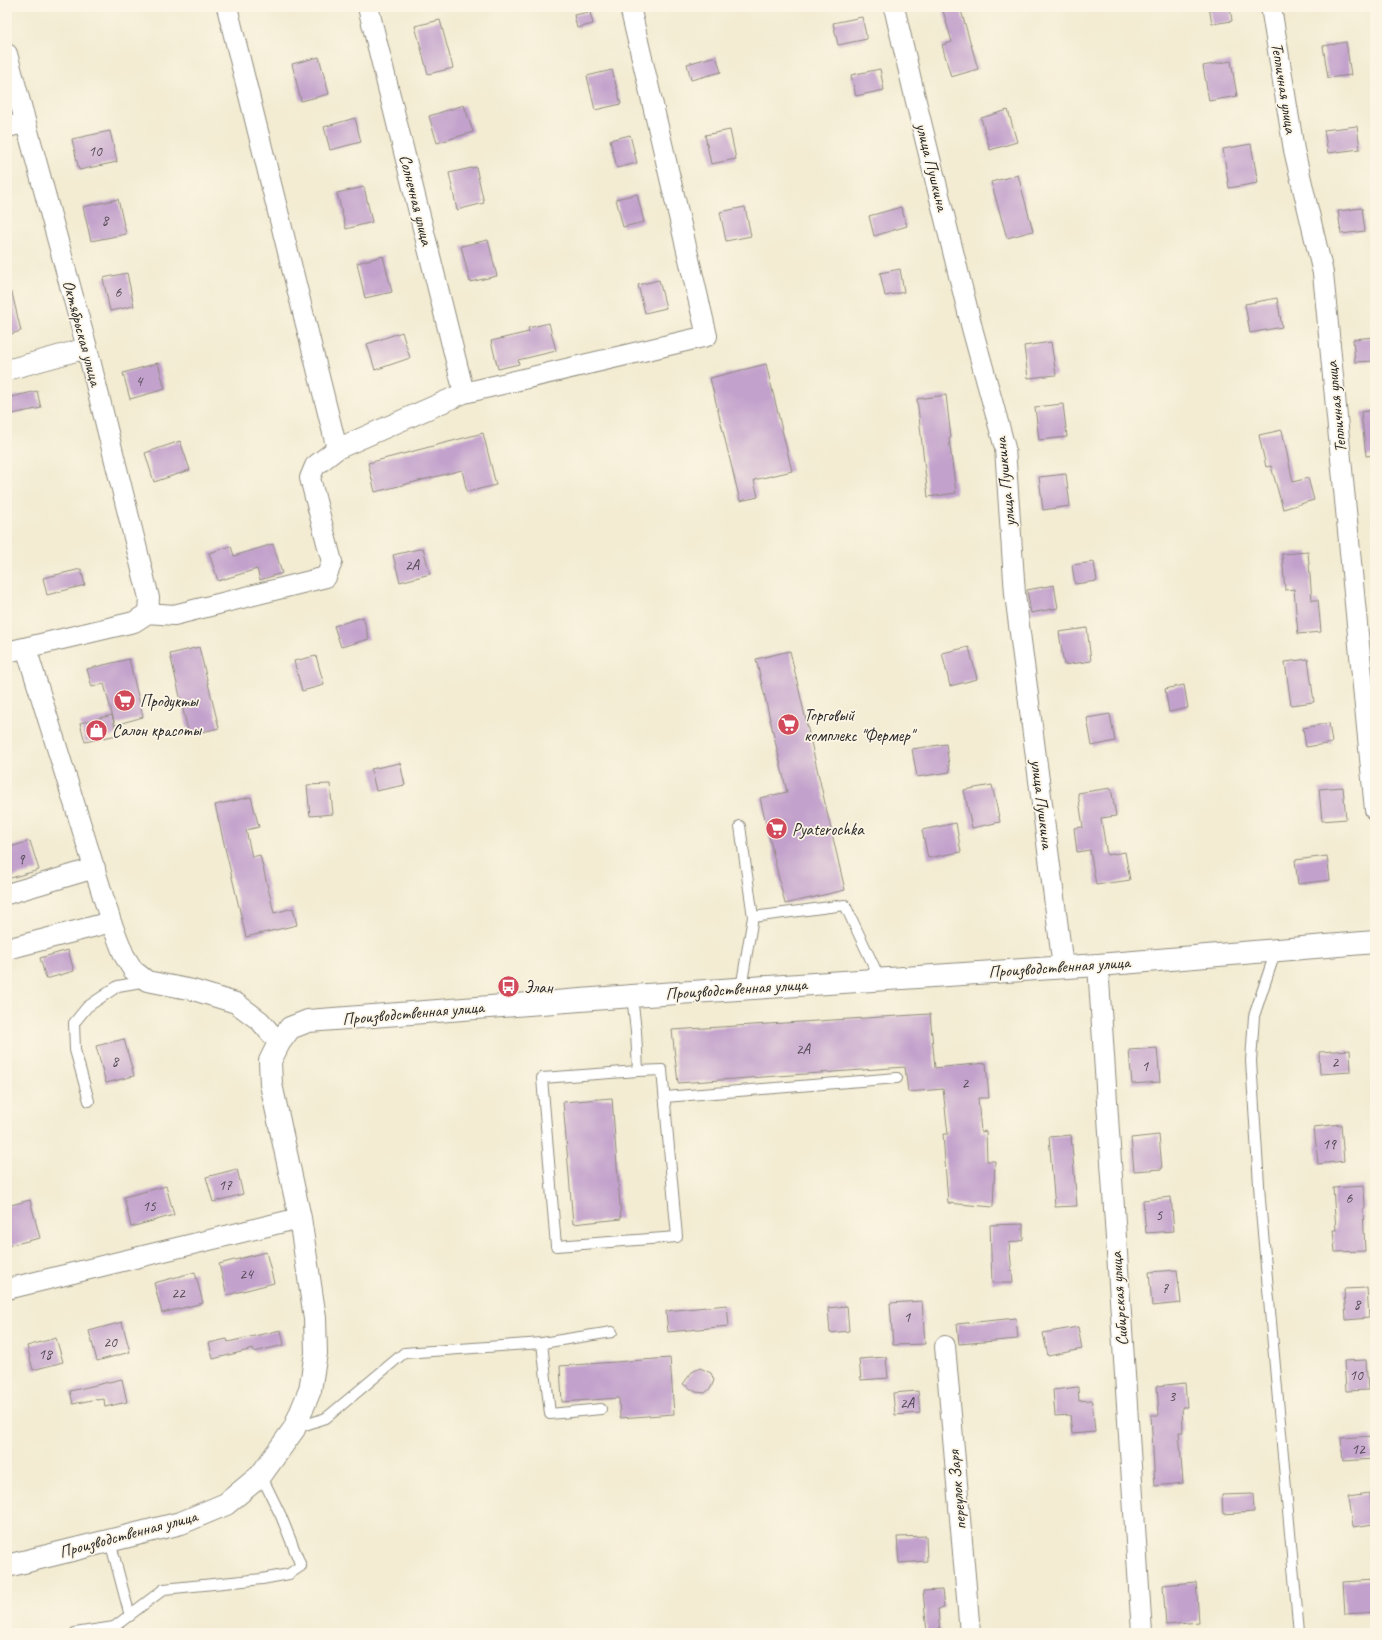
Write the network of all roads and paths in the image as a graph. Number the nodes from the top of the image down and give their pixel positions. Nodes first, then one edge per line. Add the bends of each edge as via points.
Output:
1 (227, 7) edge
2 (368, 7) edge
3 (630, 7) edge
4 (894, 7) edge
5 (1271, 8) edge
6 (7, 54) edge
7 (16, 125) edge
8 (87, 348) junction
9 (7, 370) edge
10 (464, 393) junction
11 (337, 449) junction
12 (148, 613) junction
13 (16, 650) edge
14 (1375, 810) edge
15 (740, 826) dead end
16 (95, 868) junction
17 (7, 894) edge
18 (753, 917) junction
19 (110, 922) junction
20 (1375, 942) edge
21 (7, 948) edge
22 (1276, 950) junction
23 (1098, 965) junction
24 (1063, 967) junction
25 (880, 979) junction
26 (147, 981) junction
27 (741, 988) junction
28 (632, 996) junction
29 (278, 1043) junction
30 (638, 1071) junction
31 (897, 1078) dead end
32 (665, 1097) junction
33 (89, 1101) dead end
34 (300, 1218) junction
35 (7, 1289) edge
36 (612, 1332) dead end
37 (542, 1343) junction
38 (945, 1346) dead end
39 (601, 1409) dead end
40 (294, 1429) junction
41 (261, 1475) junction
42 (110, 1541) junction
43 (7, 1566) edge
44 (130, 1616) junction
45 (75, 1633) edge
46 (970, 1633) edge
47 (1142, 1633) edge
48 (1299, 1633) edge

1 - 11 street
2 - 10 street, Солнечная улица
3 - 10 street via 707,336
4 - 24 street, улица Пушкина via 970,321 1004,448 1015,594
5 - 14 street, Тепличная улица via 1294,150 1323,272
6 - 7 street, Октябрьская улица
7 - 8 street, Октябрьская улица
8 - 9 street
8 - 12 street, Октябрьская улица via 149,598
10 - 11 street
11 - 12 street via 315,466 310,478 332,562 326,577 174,615
12 - 13 street via 134,622
13 - 16 street
15 - 18 lane
16 - 17 street
16 - 19 street
18 - 25 lane via 845,905
18 - 27 lane
19 - 21 street
19 - 26 street via 133,970
20 - 22 street, Производственная улица
22 - 23 street, Производственная улица
22 - 48 lane via 1254,1016 1252,1061 1260,1200
23 - 24 street, Производственная улица
23 - 47 street, Сибирская улица
24 - 25 street, Производственная улица
25 - 27 street, Производственная улица
26 - 29 street via 193,990 236,1003 260,1021
26 - 33 lane via 118,986 87,1007 74,1023 75,1050
27 - 28 street, Производственная улица
28 - 29 street, Производственная улица via 308,1021 290,1028
28 - 30 lane
29 - 34 street, Производственная улица via 270,1061 271,1084
30 - 32 lane via 662,1070
30 - 32 lane via 542,1078 556,1246 677,1237
31 - 32 lane
34 - 35 street
34 - 40 street, Производственная улица via 315,1318 316,1353 310,1390
36 - 37 lane
37 - 39 lane via 550,1414
37 - 40 lane via 404,1353 326,1418
38 - 46 street, переулок Заря
40 - 41 street, Производственная улица
41 - 42 street, Производственная улица via 220,1507 181,1523
41 - 44 lane via 301,1566 289,1574 262,1579 164,1589
42 - 43 street, Производственная улица
42 - 44 lane
44 - 45 lane via 114,1627

